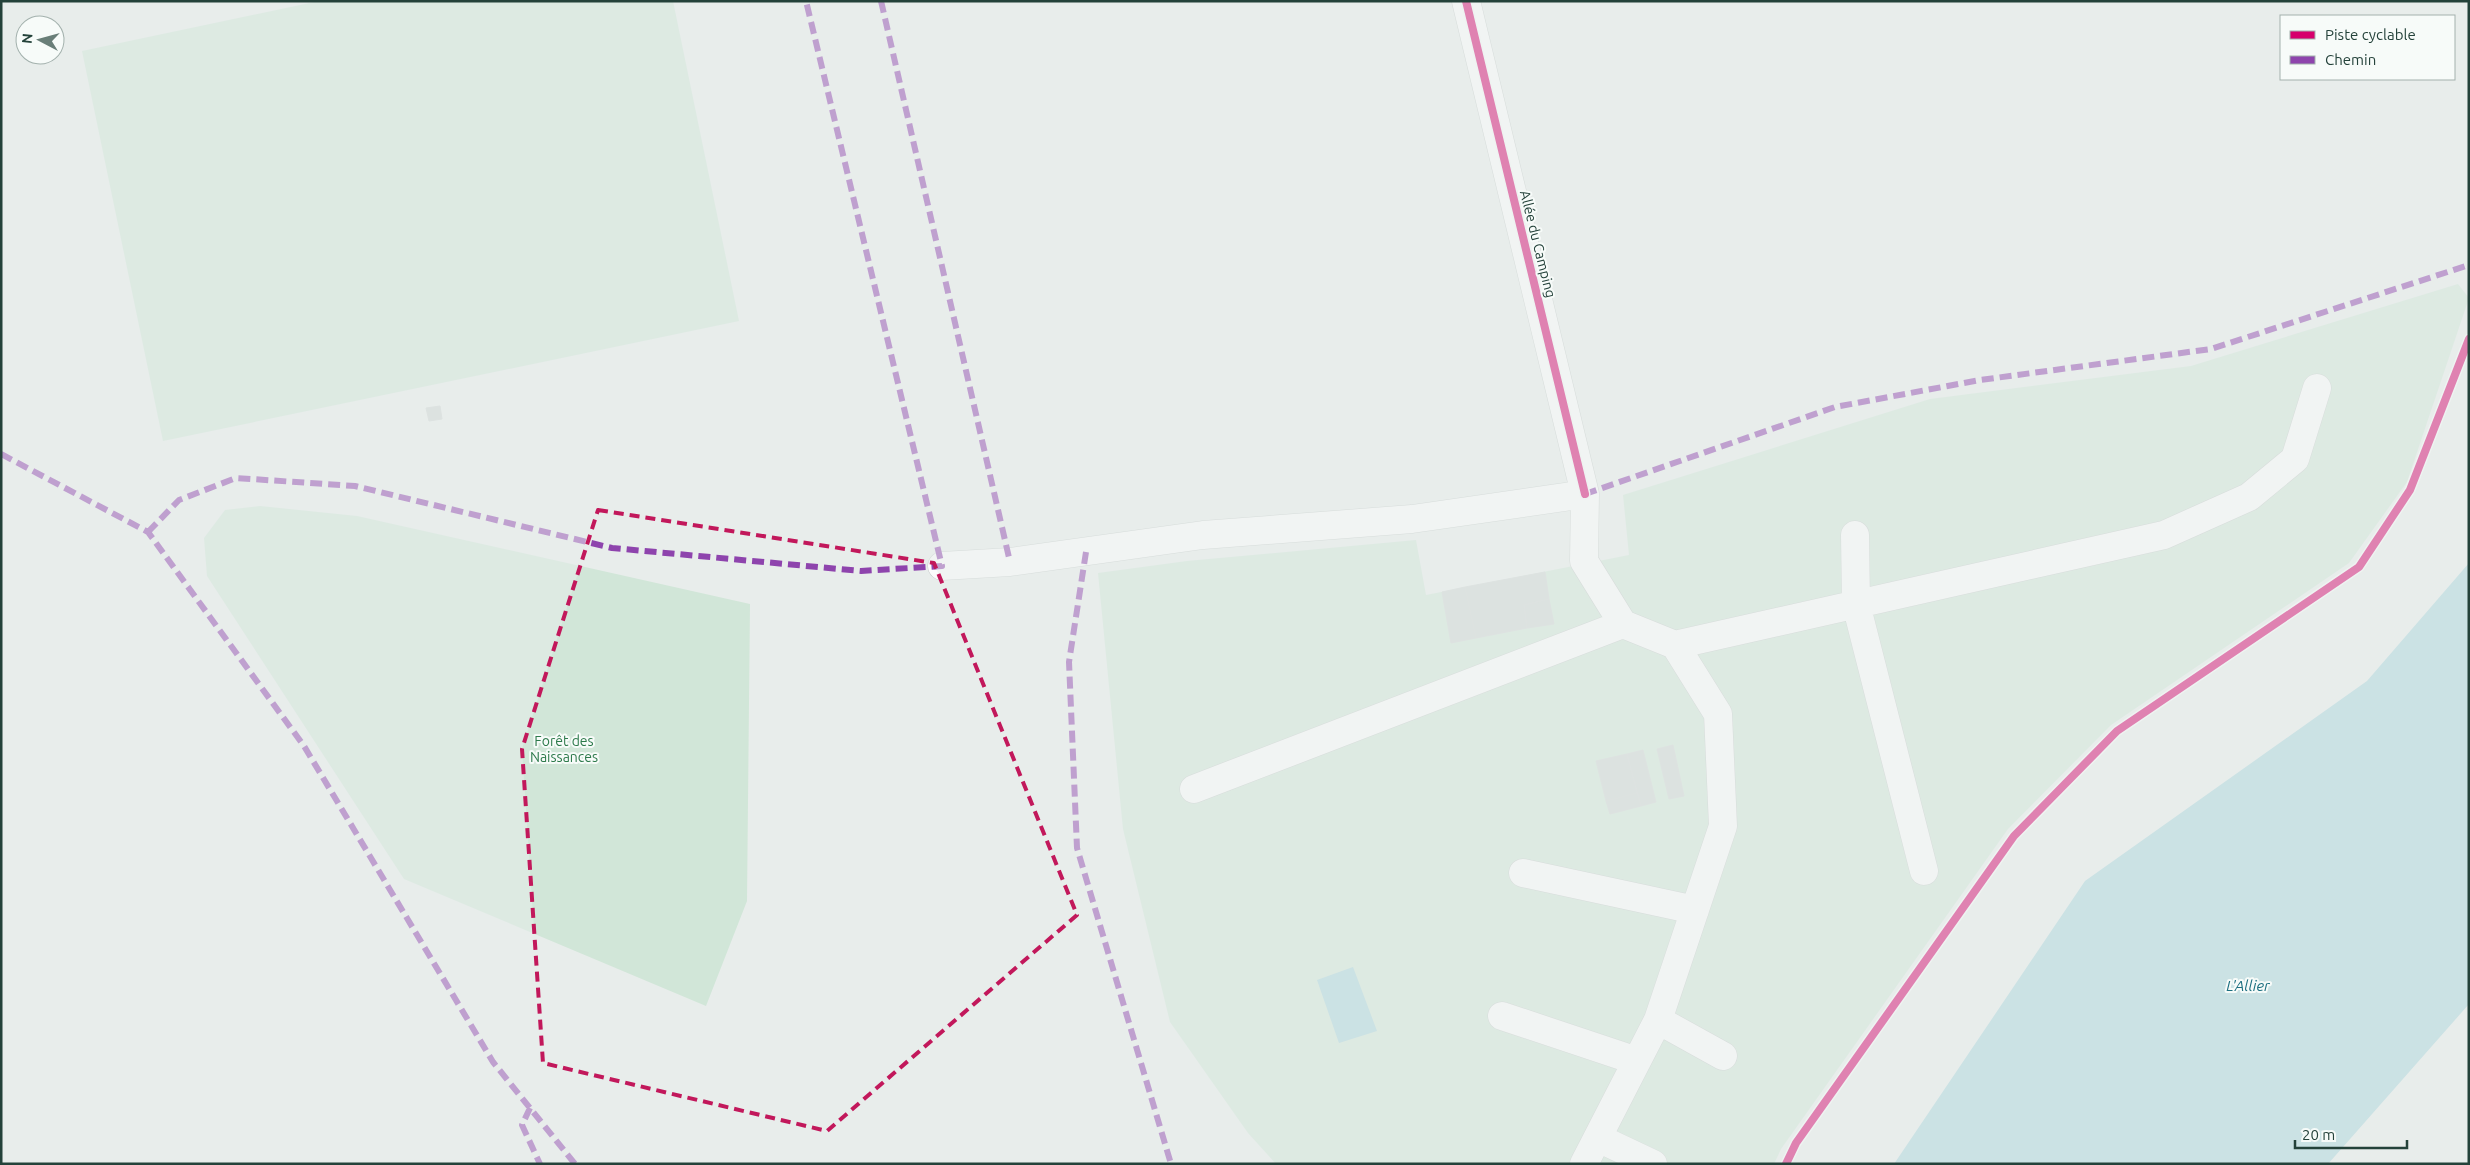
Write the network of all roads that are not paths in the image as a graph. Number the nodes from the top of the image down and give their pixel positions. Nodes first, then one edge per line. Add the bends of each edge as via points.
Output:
1 (1466, 1) edge
2 (2317, 388) dead end
3 (1585, 494) junction
4 (1855, 536) dead end
5 (942, 566) dead end
6 (1856, 604) junction
7 (1623, 624) junction
8 (1675, 644) junction
9 (1194, 789) dead end
10 (1924, 871) dead end
11 (1522, 872) dead end
12 (1695, 910) junction
13 (1502, 1016) dead end
14 (1658, 1020) junction
15 (1723, 1056) dead end
16 (1637, 1060) junction
17 (1598, 1138) junction
18 (1584, 1164) edge
19 (1653, 1164) edge

1 - 3 street, Allée du Camping
2 - 6 street via 2295,459 2249,497 2164,535
3 - 5 street via 1412,519 1203,535 1010,562
3 - 7 street, Allée du Camping via 1584,561
4 - 6 street
6 - 8 street
6 - 10 street
7 - 8 street
7 - 9 street
8 - 12 street via 1718,714 1723,826
11 - 12 street
12 - 14 street
13 - 16 street
14 - 15 street
14 - 16 street
16 - 17 street
17 - 18 street
17 - 19 street

